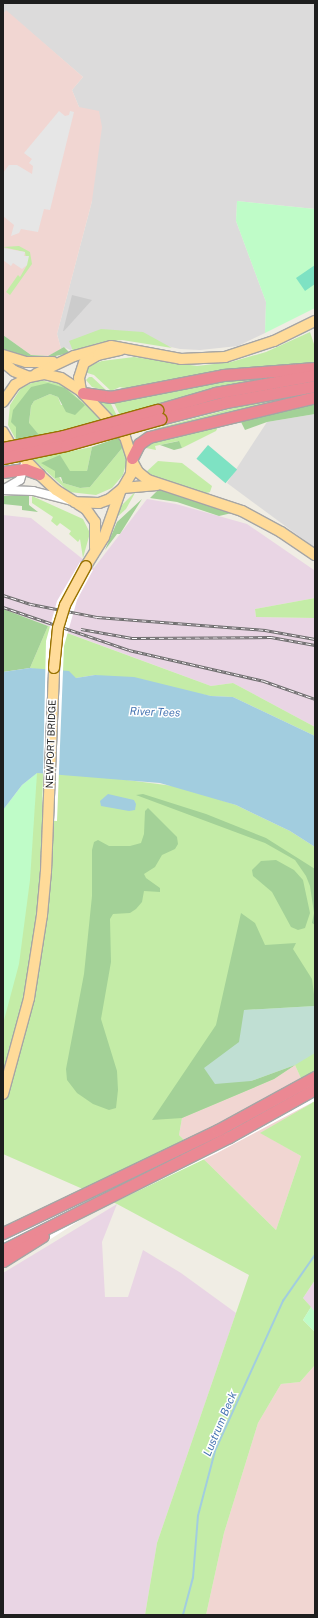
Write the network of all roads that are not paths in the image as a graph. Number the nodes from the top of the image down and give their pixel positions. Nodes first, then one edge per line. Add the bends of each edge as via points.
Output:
1 (315, 321) edge
2 (134, 348) junction
3 (3, 355) edge
4 (61, 361) junction
5 (3, 362) edge
6 (315, 368) edge
7 (315, 375) edge
8 (30, 376) junction
9 (315, 386) edge
10 (82, 392) junction
11 (315, 397) edge
12 (3, 402) edge
13 (158, 415) junction
14 (3, 432) edge
15 (3, 448) edge
16 (3, 458) edge
17 (132, 460) junction
18 (25, 464) junction
19 (3, 472) edge
20 (39, 474) joint
21 (165, 485) junction
22 (3, 490) edge
23 (122, 490) junction
24 (74, 501) junction
25 (315, 555) edge
26 (89, 562) junction
27 (315, 1077) edge
28 (315, 1089) edge
29 (3, 1094) edge
30 (85, 1194) junction
31 (85, 1209) junction
32 (3, 1233) edge
33 (3, 1239) edge
34 (4, 1257) edge

1 - 2 main road via 274,341 225,357 181,359
2 - 4 main road via 102,347
2 - 10 main road via 98,355 87,360 80,370
3 - 4 main road via 26,362
4 - 8 main road
5 - 8 main road via 14,371
6 - 10 highway via 223,375 110,396
7 - 13 highway via 215,393
8 - 10 main road via 52,375
8 - 12 main road via 15,385
9 - 13 highway
10 - 17 main road via 125,437
11 - 17 highway via 149,438 139,444
13 - 15 highway, bridge
13 - 16 highway, bridge via 66,444
14 - 18 main road
17 - 21 main road via 144,477
17 - 23 main road via 130,474
18 - 19 highway
18 - 20 highway
18 - 22 street via 18,483
20 - 24 main road via 56,490
21 - 23 main road via 144,485
21 - 25 main road via 242,511
22 - 24 street via 33,491
23 - 24 main road via 99,503
23 - 26 main road via 104,537
24 - 26 main road via 86,509 95,522 97,536
26 - 29 main road, NEWPORT BRIDGE, bridge via 65,605 57,633 46,871 37,952 19,1043
27 - 30 highway via 218,1130
28 - 31 highway via 229,1137
30 - 32 highway
30 - 33 highway
31 - 34 highway
31 - 34 highway via 70,1221

